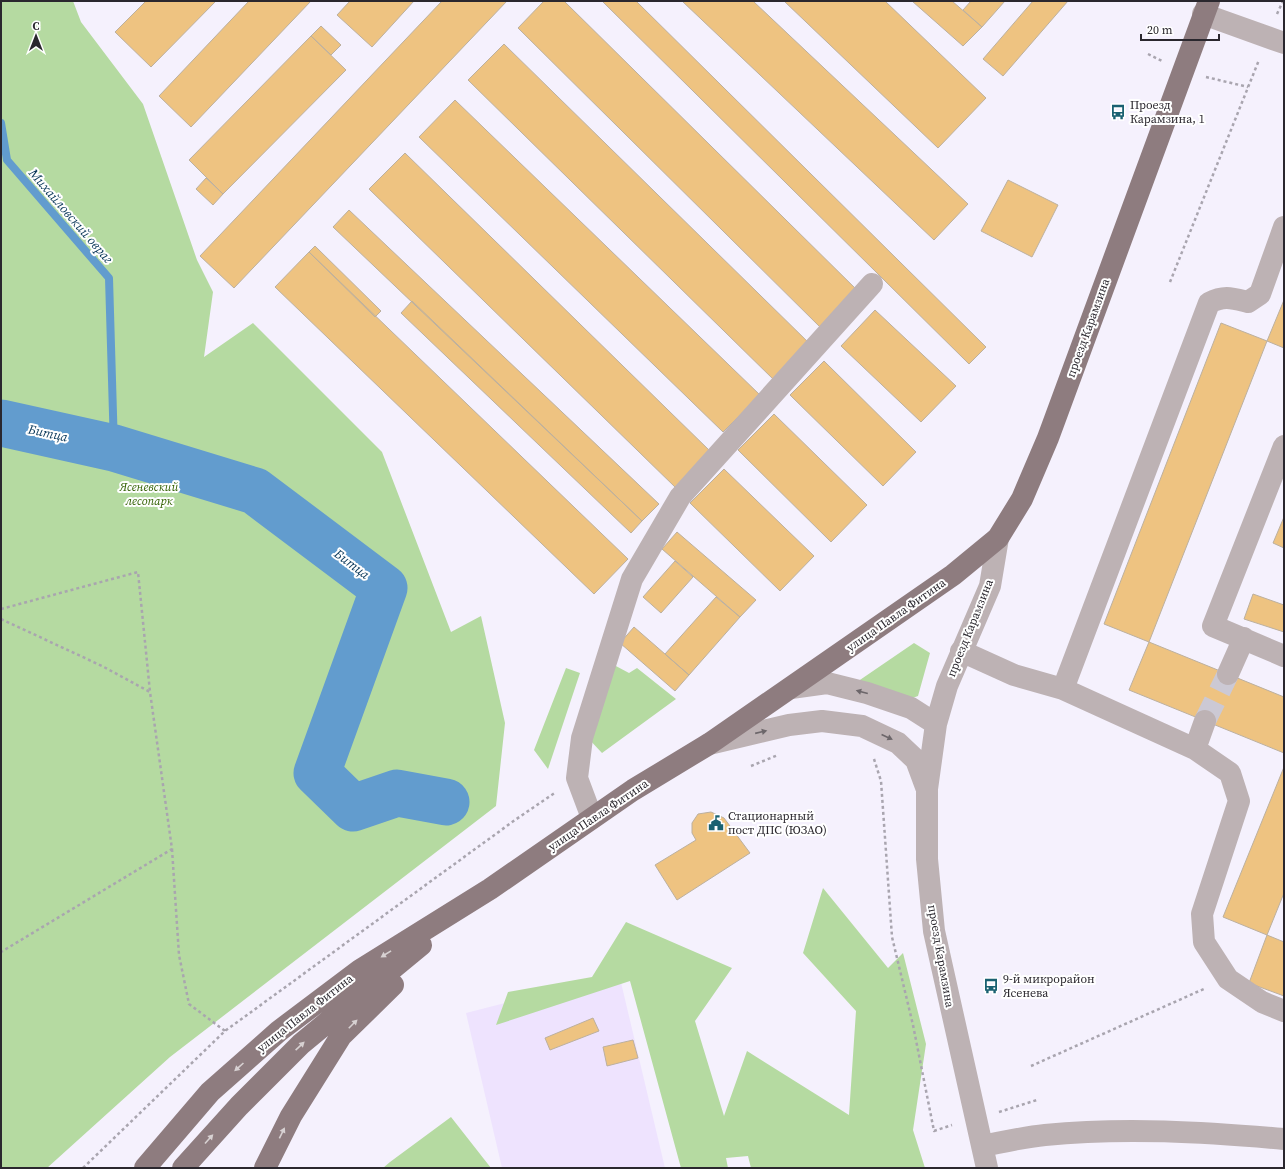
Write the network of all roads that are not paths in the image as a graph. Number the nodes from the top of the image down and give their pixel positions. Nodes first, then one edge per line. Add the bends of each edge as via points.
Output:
1 (1206, 8) edge
2 (1284, 44) edge
3 (1284, 227) edge
4 (872, 284) dead end
5 (1284, 446) edge
6 (998, 538) junction
7 (1244, 638) junction
8 (961, 651) junction
9 (1284, 656) edge
10 (1228, 674) tunnel mouth
11 (790, 688) junction
12 (1063, 689) junction
13 (1205, 722) tunnel mouth
14 (936, 724) junction
15 (709, 744) junction
16 (1195, 749) junction
17 (927, 789) junction
18 (592, 818) junction
19 (490, 889) junction
20 (1284, 1011) edge
21 (180, 1127) junction
22 (1284, 1139) edge
23 (982, 1146) junction
24 (134, 1168) edge
25 (145, 1168) edge
26 (183, 1168) edge
27 (265, 1168) edge
28 (987, 1168) edge

1 - 2 street
1 - 6 main road, проезд Карамзина via 1048,438 1022,499
3 - 12 street via 1260,294 1248,302 1218,298 1209,304
4 - 18 street via 680,497 632,579 582,738 577,778
5 - 7 street via 1214,626
6 - 8 street, проезд Карамзина via 990,586
6 - 11 main road, улица Павла Фитина via 953,575
7 - 9 street
7 - 10 street
8 - 12 street via 1014,675
8 - 14 street, проезд Карамзина
14 -> 11 street, улица Павла Фитина via 911,708 828,683
11 - 15 main road, улица Павла Фитина
12 - 16 street
13 - 16 street
14 - 17 street, проезд Карамзина
15 -> 17 street, улица Павла Фитина via 789,725 822,722 862,726 898,743 907,751 916,760
15 - 18 main road, улица Павла Фитина
16 - 20 street via 1230,773 1239,801 1202,914 1204,942 1228,979 1262,1002
17 - 23 street, проезд Карамзина via 927,859 934,931
18 - 19 main road, улица Павла Фитина
19 -> 21 main road, улица Павла Фитина via 360,970 279,1031 210,1092
26 -> 19 main road, улица Павла Фитина via 239,1106 302,1044
27 -> 19 main road via 291,1116 341,1036
21 - 24 main road via 165,1133
21 - 25 main road, улица Павла Фитина
22 - 23 street via 1201,1132 1090,1132 1043,1135
23 - 28 street, проезд Карамзина

